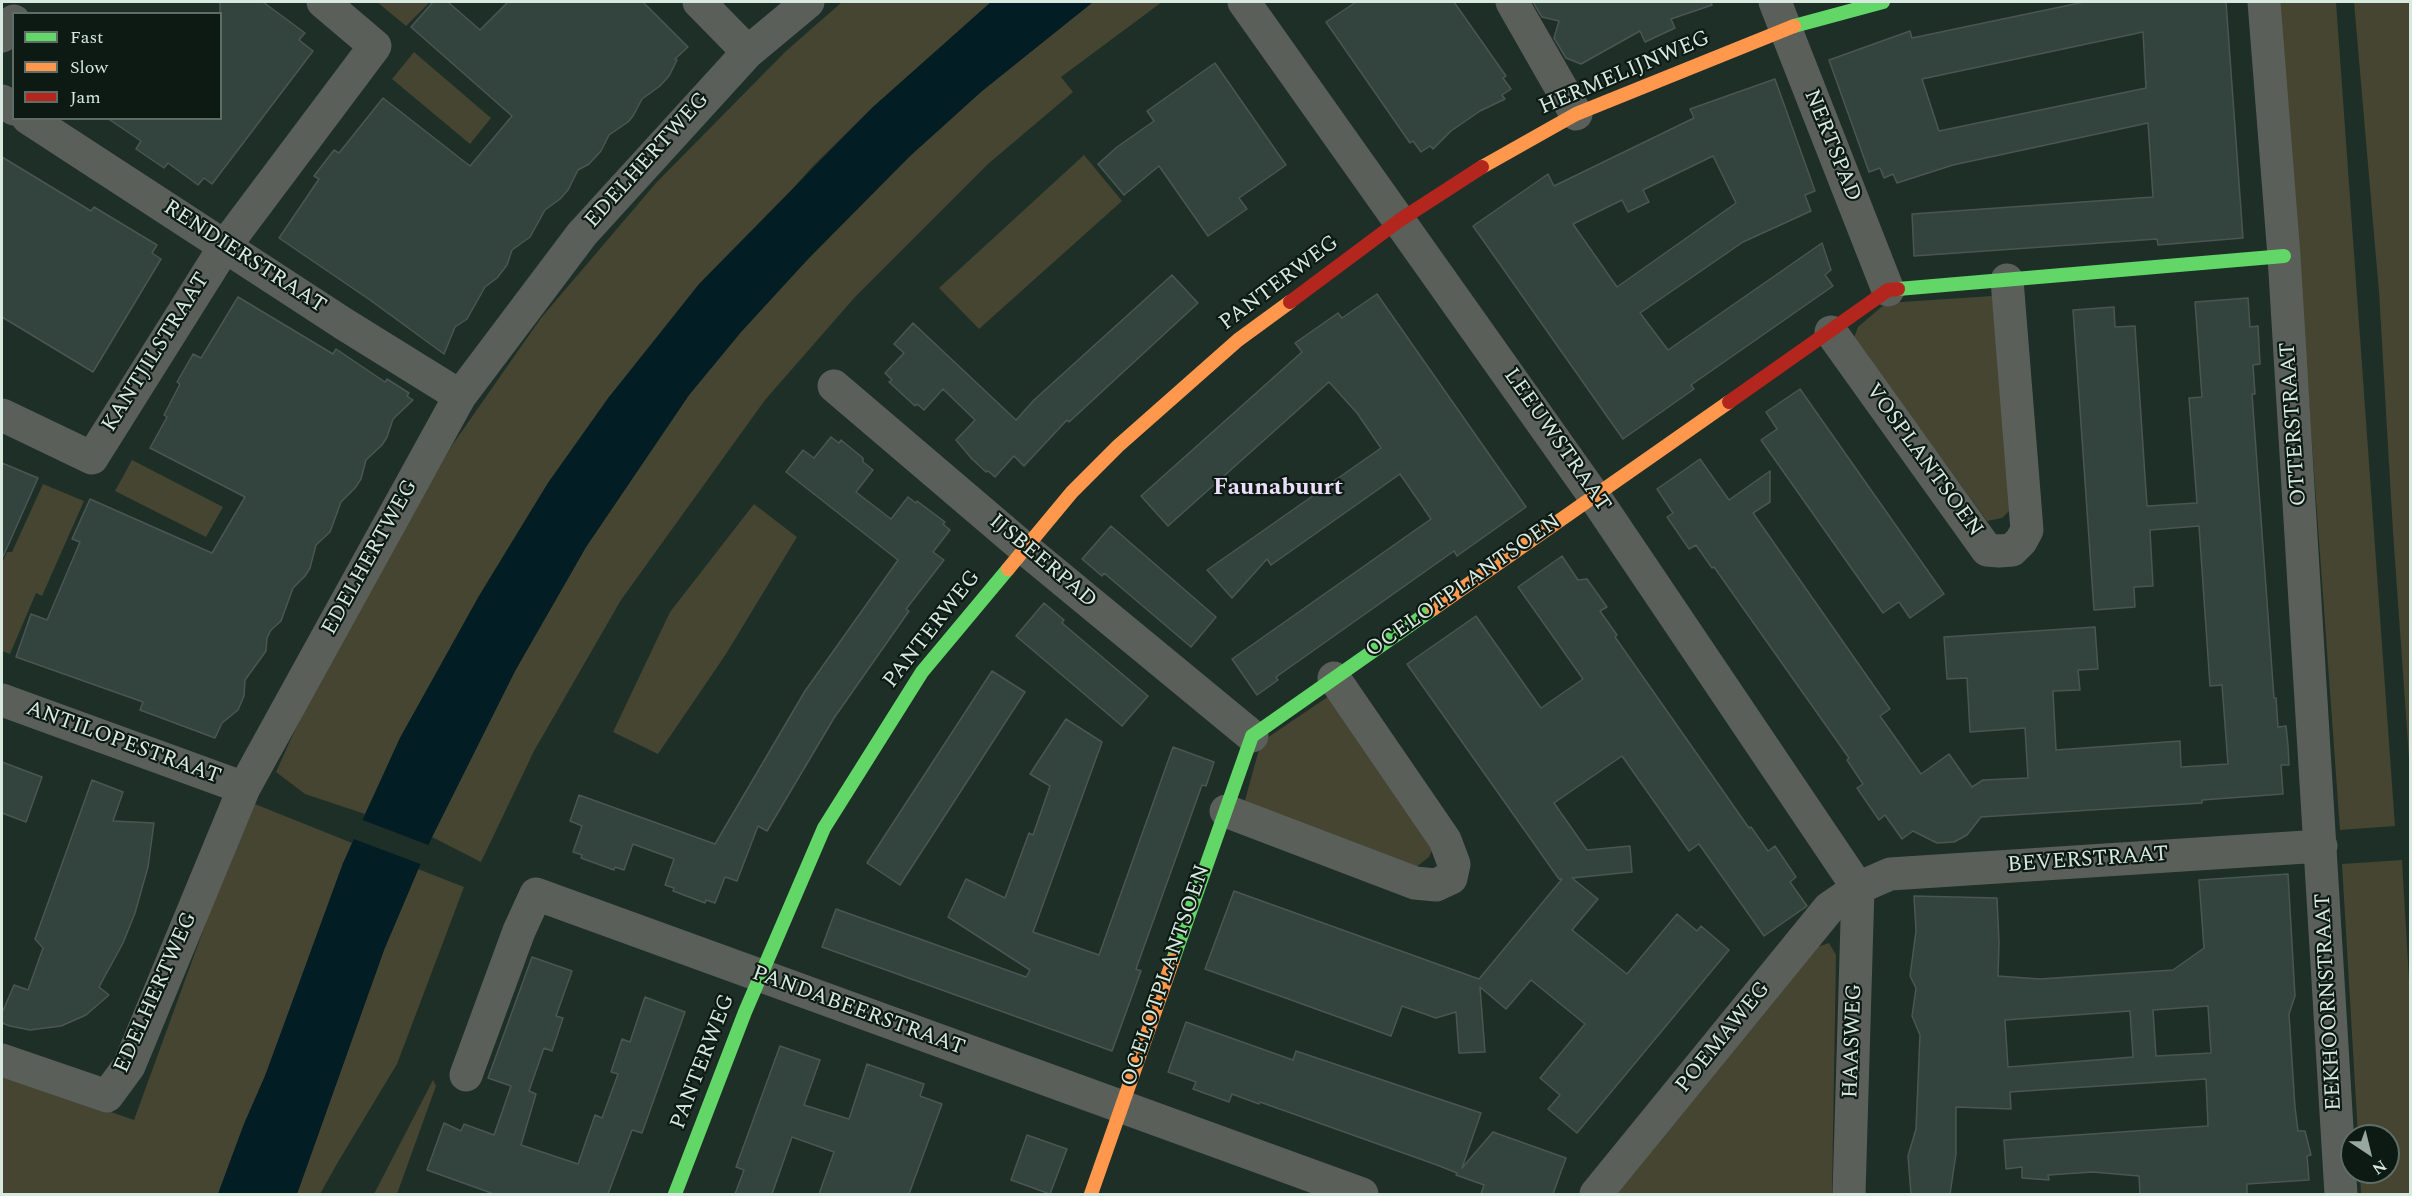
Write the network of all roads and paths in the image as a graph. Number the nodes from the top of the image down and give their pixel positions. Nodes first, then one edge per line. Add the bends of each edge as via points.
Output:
1 (323, 2) edge
2 (699, 2) edge
3 (808, 2) edge
4 (1244, 2) edge
5 (1512, 2) edge
6 (1883, 2) edge
7 (2264, 2) edge
8 (1780, 15) edge
9 (12, 24) edge
10 (2, 36) edge
11 (748, 52) junction
12 (1576, 114) junction
13 (31, 120) edge
14 (1400, 220) junction
15 (225, 246) junction
16 (2284, 255) junction
17 (2007, 280) junction
18 (1888, 290) junction
19 (1831, 332) junction
20 (834, 386) dead end
21 (460, 396) junction
22 (2, 415) edge
23 (1594, 496) junction
24 (1024, 548) junction
25 (1334, 678) junction
26 (2, 700) edge
27 (1252, 736) junction
28 (244, 788) junction
29 (1226, 811) junction
30 (2321, 846) junction
31 (1858, 888) junction
32 (761, 977) junction
33 (2, 1060) edge
34 (466, 1075) dead end
35 (1121, 1107) junction
36 (675, 1194) edge
37 (1092, 1194) edge
38 (1362, 1194) edge
39 (1596, 1194) edge
40 (1849, 1194) edge
41 (2342, 1194) edge

1 - 15 street, KANTJILSTRAAT via 375,46
2 - 11 street
3 - 11 street, EDELHERTWEG
4 - 14 street, LEEUWSTRAAT
5 - 12 street
6 - 8 street, HERMELIJNWEG
7 - 16 street, OTTERSTRAAT
8 - 12 street, HERMELIJNWEG
8 - 18 street, NERTSPAD
9 - 10 street
11 - 21 street, EDELHERTWEG via 582,234
12 - 14 street, HERMELIJNWEG via 1470,174
13 - 15 street, RENDIERSTRAAT
14 - 23 street, LEEUWSTRAAT
14 - 24 street, PANTERWEG via 1238,340 1118,446
15 - 21 street, RENDIERSTRAAT
15 - 22 street, KANTJILSTRAAT via 92,458
16 - 17 street
16 - 30 street, OTTERSTRAAT
17 - 18 street
17 - 19 street, VOSPLANTSOEN via 2027,530 2012,550 1987,550
18 - 19 street
19 - 23 street
20 - 24 street, IJSBEERPAD
21 - 28 street, EDELHERTWEG
23 - 25 street, OCELOTPLANTSOEN
23 - 31 street, LEEUWSTRAAT
24 - 27 street, IJSBEERPAD
24 - 32 street, PANTERWEG via 922,672 824,828
25 - 27 street, OCELOTPLANTSOEN
25 - 29 street via 1445,840 1454,864 1451,878 1436,885 1415,883
26 - 28 street, ANTILOPESTRAAT
27 - 29 street, OCELOTPLANTSOEN
28 - 33 street, EDELHERTWEG via 129,1066 107,1096
29 - 35 street, OCELOTPLANTSOEN
30 - 31 street, BEVERSTRAAT via 1890,874
30 - 41 street, EEKHOORNSTRAAT
31 - 39 street, POEMAWEG via 1830,908
31 - 40 street, HAASWEG
32 - 34 street, PANDABEERSTRAAT via 536,894
32 - 35 street, PANDABEERSTRAAT
32 - 36 street, PANTERWEG
35 - 37 street, OCELOTPLANTSOEN
35 - 38 street, PANDABEERSTRAAT

